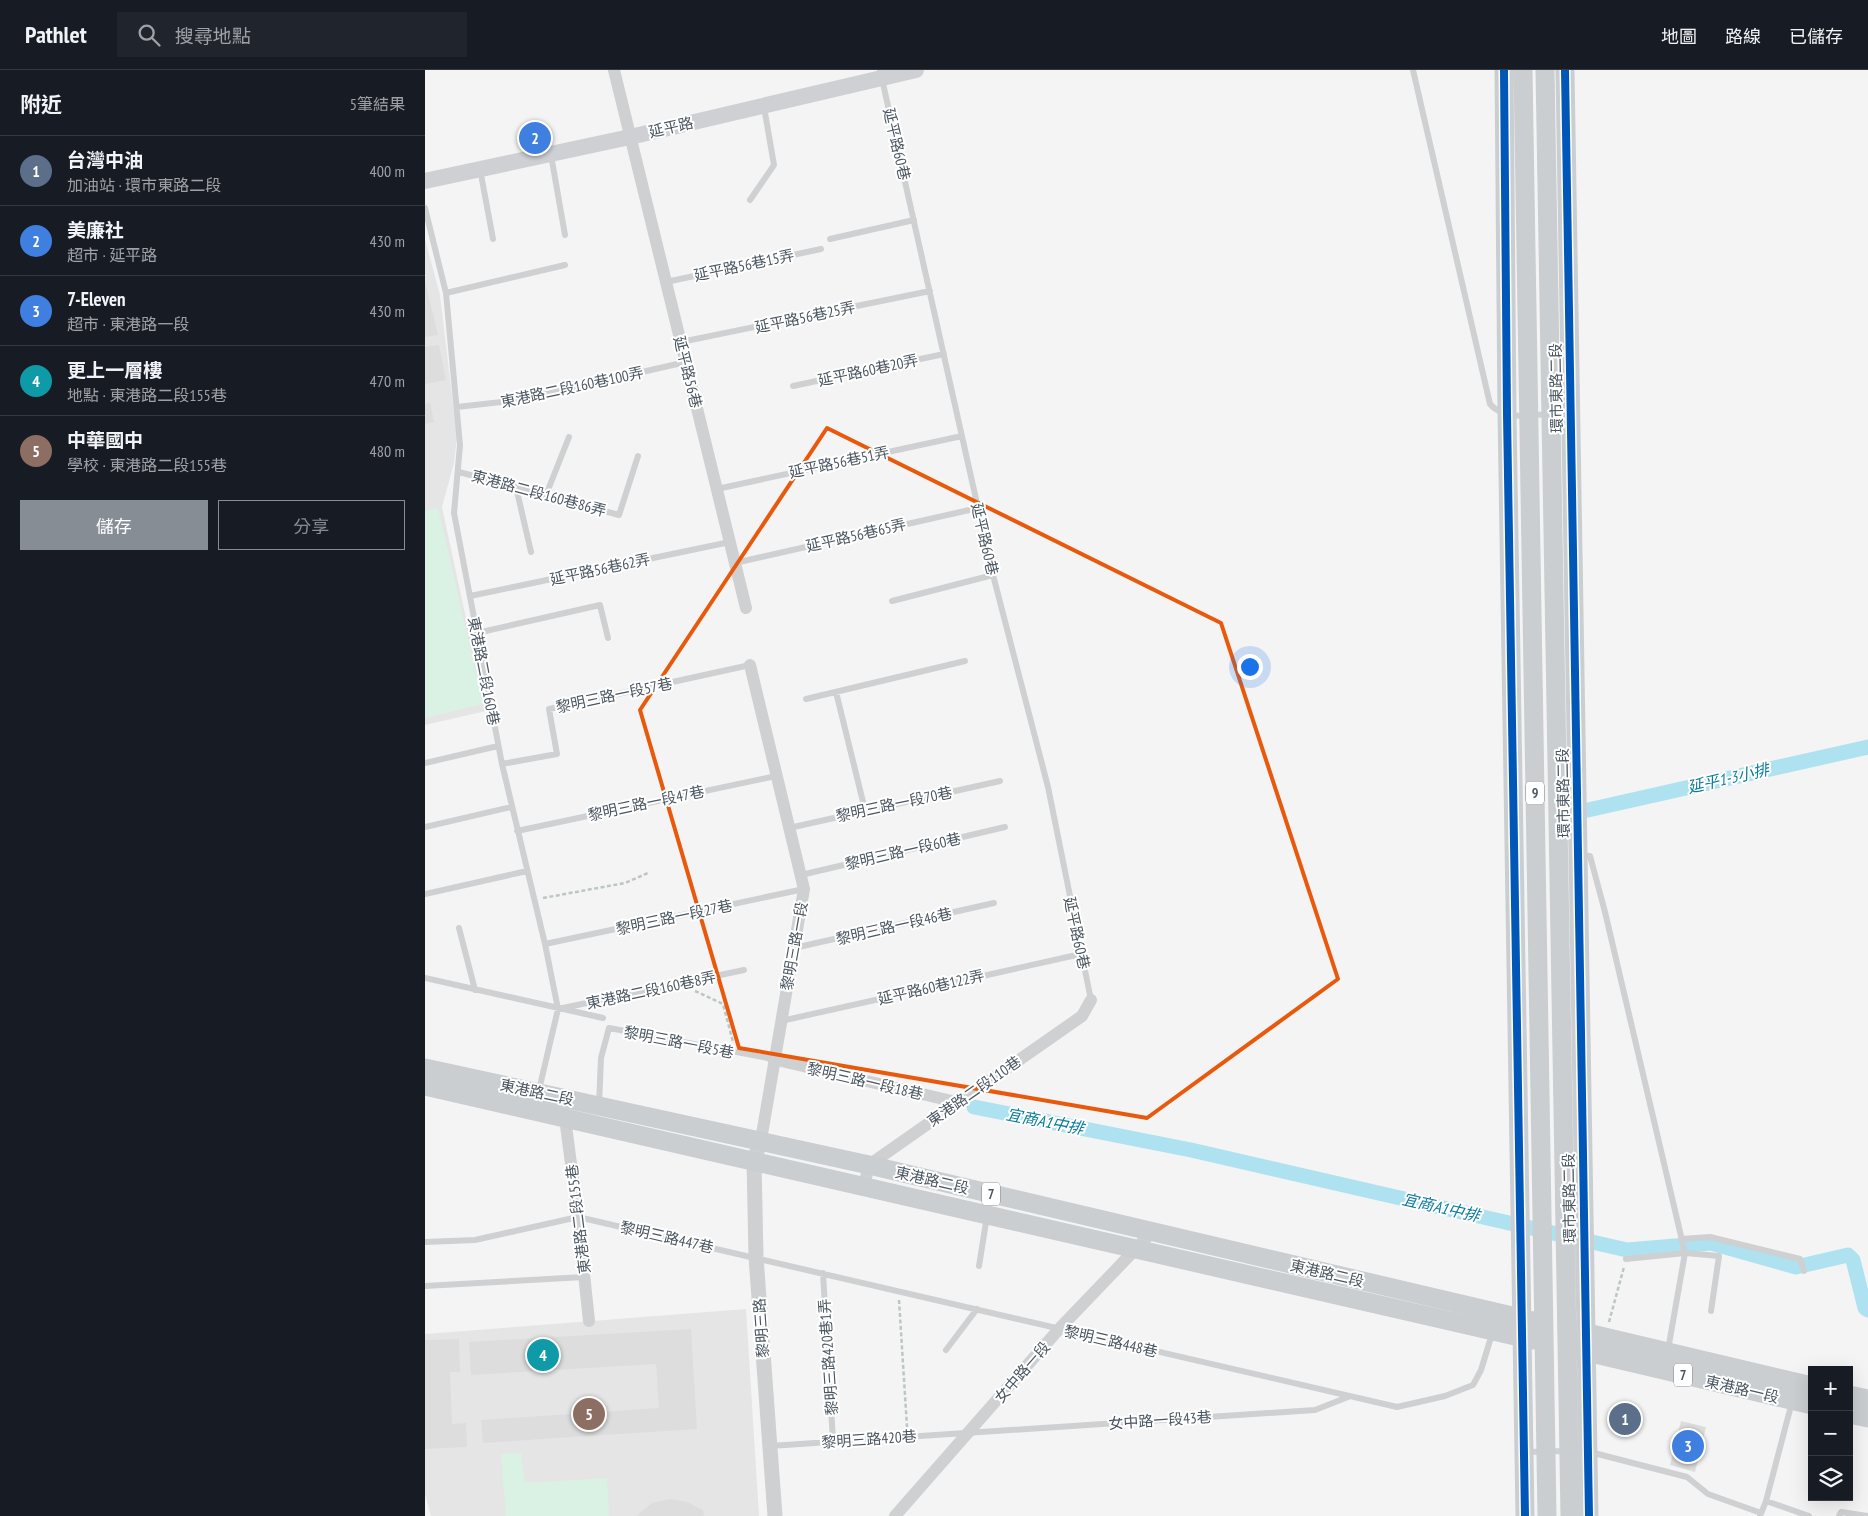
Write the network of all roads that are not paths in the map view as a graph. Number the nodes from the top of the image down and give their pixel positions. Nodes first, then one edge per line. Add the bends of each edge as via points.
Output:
1 (614, 70) edge
2 (916, 70) edge
3 (1413, 70) edge
4 (1504, 70) edge
5 (1523, 70) edge
6 (1545, 70) edge
7 (1565, 70) edge
8 (881, 74) edge
9 (764, 106) junction
10 (630, 137) junction
11 (551, 154) junction
12 (480, 169) junction
13 (425, 181) edge
14 (750, 200) dead end
15 (425, 208) edge
16 (914, 220) junction
17 (565, 235) dead end
18 (493, 239) dead end
19 (830, 239) dead end
20 (821, 249) dead end
21 (565, 265) dead end
22 (666, 282) junction
23 (930, 291) junction
24 (446, 293) junction
25 (681, 342) junction
26 (944, 354) junction
27 (686, 362) junction
28 (793, 386) dead end
29 (457, 408) junction
30 (1561, 412) junction
31 (1507, 414) junction
32 (1528, 415) junction
33 (962, 436) junction
34 (569, 437) dead end
35 (637, 456) dead end
36 (459, 472) junction
37 (516, 487) junction
38 (717, 489) junction
39 (546, 496) junction
40 (978, 508) junction
41 (730, 542) junction
42 (531, 552) dead end
43 (735, 563) junction
44 (993, 575) junction
45 (470, 596) junction
46 (892, 601) dead end
47 (746, 608) dead end
48 (477, 633) junction
49 (608, 638) dead end
50 (965, 660) dead end
51 (750, 665) joint
52 (836, 692) junction
53 (806, 699) dead end
54 (498, 746) junction
55 (425, 763) edge
56 (501, 764) junction
57 (776, 776) junction
58 (1000, 781) dead end
59 (511, 807) junction
60 (865, 810) junction
61 (425, 827) edge
62 (1005, 827) dead end
63 (789, 828) junction
64 (517, 830) junction
65 (1559, 855) junction
66 (1578, 855) junction
67 (1514, 856) junction
68 (1536, 856) junction
69 (527, 871) junction
70 (801, 875) junction
71 (804, 889) junction
72 (425, 894) edge
73 (994, 902) dead end
74 (459, 928) dead end
75 (545, 944) junction
76 (794, 948) junction
77 (1081, 954) junction
78 (744, 970) dead end
79 (425, 978) edge
80 (475, 990) junction
81 (1091, 1000) joint
82 (558, 1009) junction
83 (603, 1018) dead end
84 (781, 1021) junction
85 (773, 1059) junction
86 (425, 1068) edge
87 (425, 1086) edge
88 (538, 1092) junction
89 (956, 1102) junction
90 (599, 1105) junction
91 (565, 1118) junction
92 (761, 1140) junction
93 (754, 1160) junction
94 (869, 1165) junction
95 (864, 1186) junction
96 (987, 1214) junction
97 (579, 1217) junction
98 (1152, 1232) junction
99 (1681, 1238) junction
100 (425, 1242) edge
101 (1135, 1248) junction
102 (1685, 1253) junction
103 (756, 1257) junction
104 (1626, 1259) road end
105 (979, 1266) dead end
106 (1804, 1271) dead end
107 (823, 1273) junction
108 (584, 1277) junction
109 (425, 1286) edge
110 (977, 1309) junction
111 (1711, 1310) dead end
112 (1521, 1318) junction
113 (589, 1321) dead end
114 (1563, 1328) junction
115 (1059, 1330) junction
116 (1493, 1330) junction
117 (1522, 1337) junction
118 (1555, 1345) junction
119 (946, 1350) dead end
120 (1586, 1352) junction
121 (1667, 1352) junction
122 (1808, 1385) edge
123 (1349, 1396) junction
124 (1853, 1396) edge
125 (1868, 1400) edge
126 (1792, 1401) junction
127 (1808, 1404) edge
128 (1853, 1415) edge
129 (1868, 1418) edge
130 (969, 1432) junction
131 (833, 1442) junction
132 (769, 1446) junction
133 (1569, 1451) junction
134 (1588, 1451) junction
135 (1524, 1452) junction
136 (1546, 1452) junction
137 (1766, 1501) junction
138 (1760, 1514) edge
139 (775, 1516) edge
140 (895, 1516) edge
141 (1525, 1516) edge
142 (1547, 1516) edge
143 (1570, 1516) edge
144 (1589, 1516) edge
145 (1809, 1516) edge
146 (1839, 1516) edge
147 (1868, 1516) edge

1 - 10 street, 延平路56巷
2 - 8 main road, 延平路
3 - 31 lane via 1490,404 1497,412
4 - 31 main road, 9
5 - 32 main road, 環市東路二段 / 9
6 - 30 main road, 環市東路二段 / 9
7 - 30 main road, 環市東路二段 / 9
8 - 9 main road, 延平路
8 - 16 lane, 延平路60巷
9 - 10 main road, 延平路
9 - 14 lane via 774,165
10 - 11 main road, 延平路
10 - 22 street, 延平路56巷
11 - 12 main road, 延平路
11 - 17 lane
12 - 13 main road, 延平路
12 - 18 lane
15 - 24 lane, 東港路二段160巷
16 - 19 lane
16 - 23 lane, 延平路60巷
20 - 22 lane, 延平路56巷15弄
21 - 24 lane
22 - 25 street, 延平路56巷
23 - 25 lane, 延平路56巷25弄
23 - 26 lane, 延平路60巷
24 - 29 lane, 東港路二段160巷
25 - 27 street, 延平路56巷
26 - 28 lane, 延平路60巷20弄
26 - 33 lane, 延平路60巷
27 - 29 lane, 東港路二段160巷100弄 via 519,400
27 - 38 street, 延平路56巷
29 - 36 lane, 東港路二段160巷
30 - 32 lane
30 - 65 main road, 環市東路二段 / 9
30 - 66 main road, 環市東路二段 / 9
31 - 32 lane
31 - 67 main road, 9
32 - 68 main road, 環市東路二段 / 9
33 - 38 lane, 延平路56巷51弄
33 - 40 lane, 延平路60巷
34 - 39 lane
35 - 39 lane, 東港路二段160巷86弄 via 619,515
36 - 37 lane, 東港路二段160巷86弄
36 - 45 lane, 東港路二段160巷 via 454,514
37 - 39 lane, 東港路二段160巷86弄
37 - 42 lane
38 - 41 street, 延平路56巷
40 - 43 lane, 延平路56巷65弄
40 - 44 lane, 延平路60巷
41 - 43 street, 延平路56巷
41 - 45 lane, 延平路56巷62弄
43 - 47 street, 延平路56巷
44 - 46 lane
44 - 77 lane, 延平路60巷 via 1048,787
45 - 48 lane, 東港路二段160巷
48 - 49 lane via 600,605
48 - 54 lane, 東港路二段160巷
50 - 52 lane
51 - 56 lane, 黎明三路一段57巷 via 549,709 557,754
51 - 57 street, 黎明三路一段
52 - 53 lane
52 - 60 lane
54 - 55 lane
54 - 56 lane, 東港路二段160巷
56 - 59 lane, 東港路二段160巷
57 - 63 street, 黎明三路一段
57 - 64 lane, 黎明三路一段47巷
58 - 60 lane, 黎明三路一段70巷
59 - 61 lane
59 - 64 lane, 東港路二段160巷
60 - 63 lane, 黎明三路一段70巷
62 - 70 lane, 黎明三路一段60巷
63 - 70 street, 黎明三路一段
64 - 69 lane, 東港路二段160巷
65 - 66 main road
65 - 68 main road
65 - 114 main road, 環市東路二段 / 9
66 - 99 lane via 1589,856 1605,912
66 - 114 main road, 環市東路二段 / 9
67 - 68 main road
67 - 112 main road, 9
68 - 114 main road, 環市東路二段 / 9
69 - 72 lane
69 - 75 lane, 東港路二段160巷
70 - 71 street, 黎明三路一段
71 - 75 lane, 黎明三路一段27巷
71 - 76 street, 黎明三路一段
73 - 76 lane, 黎明三路一段46巷
74 - 80 lane
75 - 82 lane, 東港路二段160巷
76 - 84 street, 黎明三路一段
77 - 81 lane, 延平路60巷
77 - 84 lane, 延平路60巷122弄
78 - 82 lane, 東港路二段160巷8弄
79 - 80 lane
80 - 82 lane
81 - 89 street, 東港路二段110巷 via 1082,1016
82 - 83 lane
82 - 88 lane, 東港路二段160巷
84 - 85 street, 黎明三路一段
85 - 89 street, 黎明三路一段18巷
85 - 90 lane, 黎明三路一段5巷 via 609,1028 601,1058
85 - 92 street, 黎明三路一段
86 - 88 main road, 東港路二段 / 7
87 - 91 main road, 東港路二段 / 7
88 - 90 main road, 東港路二段 / 7
88 - 91 lane
89 - 94 street, 東港路二段110巷
90 - 91 lane
90 - 92 main road, 東港路二段 / 7
91 - 93 main road, 東港路二段 / 7
91 - 97 street, 東港路二段155巷
92 - 93 street, 黎明三路
92 - 94 main road, 東港路二段 / 7
93 - 95 main road, 東港路二段 / 7
93 - 103 street, 黎明三路
94 - 95 street
94 - 98 main road, 東港路二段 / 7
95 - 96 main road, 東港路二段 / 7
96 - 101 main road, 東港路二段 / 7
96 - 105 lane
97 - 100 lane via 475,1240
97 - 103 lane, 黎明三路447巷
97 - 108 street, 東港路二段155巷
98 - 101 street, 女中路一段
98 - 112 main road, 東港路二段 / 7
99 - 102 lane
99 - 106 lane via 1710,1237 1799,1259
101 - 115 street, 女中路一段
101 - 116 main road, 東港路二段 / 7
102 - 104 lane
102 - 111 lane via 1719,1256
102 - 121 lane
103 - 107 lane, 黎明三路448巷
103 - 132 street, 黎明三路
107 - 110 lane, 黎明三路448巷
107 - 131 lane, 黎明三路420巷1弄
108 - 109 lane
108 - 113 street, 東港路二段155巷
110 - 115 lane, 黎明三路448巷
110 - 119 lane
112 - 114 main road, 東港路二段 / 7
112 - 117 main road, 9
114 - 118 main road, 環市東路二段 / 9
114 - 120 main road, 環市東路二段 / 9
114 - 121 main road, 東港路一段 / 7
115 - 123 lane, 黎明三路448巷
115 - 130 street, 女中路一段
116 - 117 main road, 東港路二段 / 7
116 - 123 lane, 黎明三路448巷 via 1473,1385 1445,1396 1397,1407
117 - 118 main road, 東港路二段 / 7
117 - 135 main road, 9
118 - 120 main road, 東港路一段 / 7
118 - 133 main road, 環市東路二段 / 9
118 - 136 main road, 環市東路二段 / 9
120 - 126 main road, 東港路一段 / 7
120 - 134 main road, 環市東路二段 / 9
121 - 122 main road, 東港路一段 / 7
123 - 130 lane, 女中路一段43巷 via 1315,1410
124 - 125 main road
126 - 127 main road, 東港路一段 / 7
126 - 137 lane
128 - 129 main road
130 - 131 lane, 黎明三路420巷
130 - 140 street, 女中路一段
131 - 132 lane, 黎明三路420巷
132 - 139 street, 黎明三路
133 - 134 lane
133 - 136 lane
133 - 143 main road, 環市東路二段 / 9
134 - 138 lane via 1687,1478 1708,1494
134 - 144 main road, 環市東路二段 / 9
135 - 136 lane
135 - 141 main road, 9
136 - 142 main road, 環市東路二段 / 9
137 - 138 lane
137 - 145 lane
146 - 147 lane via 1841,1512

